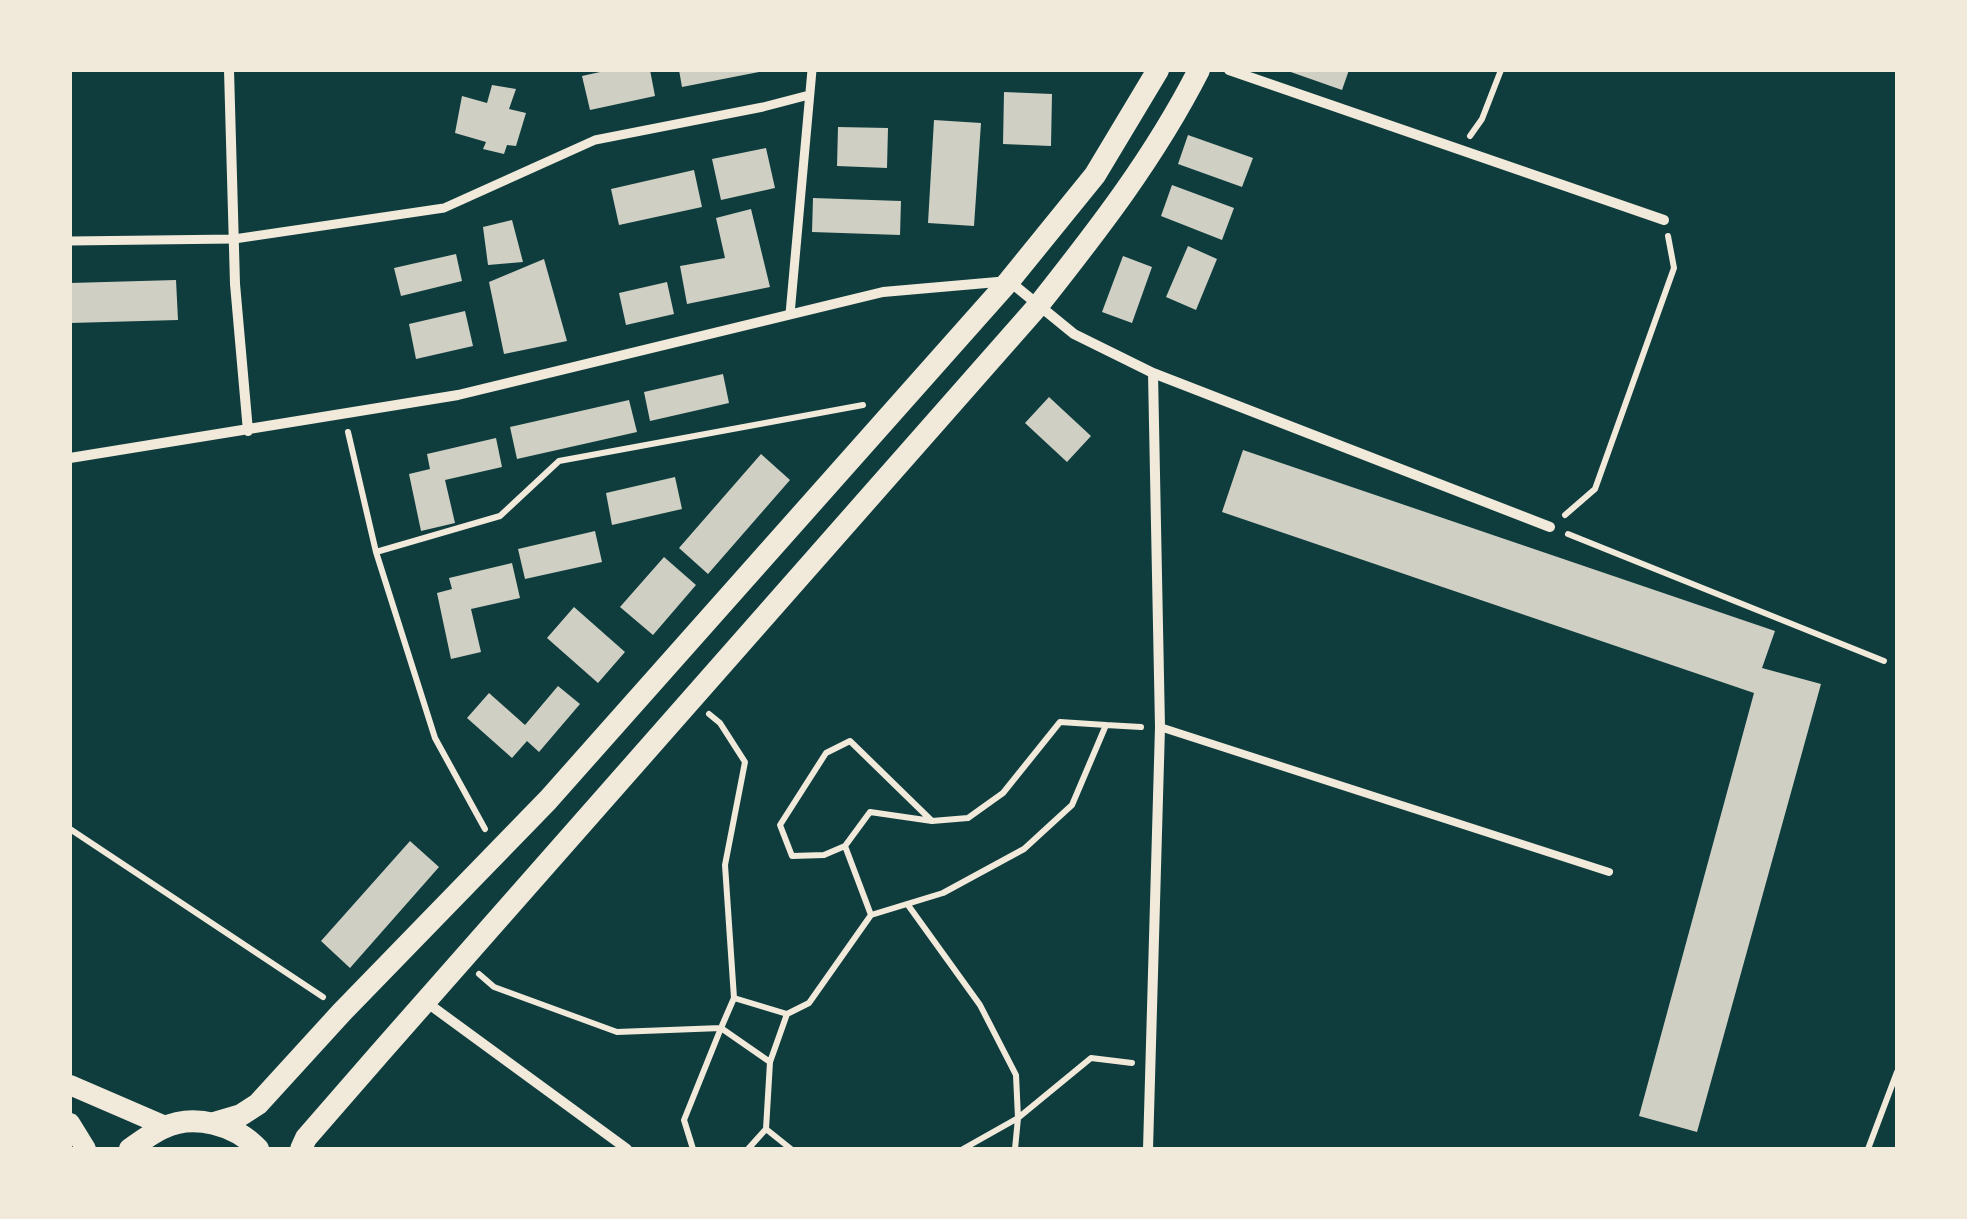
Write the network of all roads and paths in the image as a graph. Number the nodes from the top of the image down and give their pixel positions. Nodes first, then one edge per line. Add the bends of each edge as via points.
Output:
1 (229, 70) edge
2 (812, 70) edge
3 (1158, 70) edge
4 (1199, 70) edge
5 (1229, 70) edge
6 (1501, 70) edge
7 (809, 95) junction
8 (1460, 150) junction
9 (1664, 220) joint
10 (234, 239) junction
11 (70, 241) edge
12 (1010, 282) junction
13 (1037, 307) junction
14 (790, 314) junction
15 (1153, 373) junction
16 (906, 397) junction
17 (344, 414) junction
18 (248, 431) junction
19 (70, 458) edge
20 (1550, 527) junction
21 (376, 552) junction
22 (1884, 660) dead end
23 (694, 700) junction
24 (1106, 726) junction
25 (1160, 727) junction
26 (932, 821) junction
27 (70, 829) edge
28 (846, 846) junction
29 (498, 852) junction
30 (1609, 872) dead end
31 (908, 905) junction
32 (871, 916) junction
33 (462, 960) junction
34 (734, 998) junction
35 (426, 1001) junction
36 (342, 1012) junction
37 (787, 1014) junction
38 (721, 1028) junction
39 (770, 1062) junction
40 (1150, 1065) junction
41 (1897, 1072) edge
42 (70, 1085) edge
43 (1018, 1118) junction
44 (70, 1122) edge
45 (214, 1123) junction
46 (166, 1126) junction
47 (766, 1129) junction
48 (303, 1144) edge
49 (86, 1149) edge
50 (130, 1149) edge
51 (258, 1149) edge
52 (627, 1149) edge
53 (693, 1149) edge
54 (748, 1149) edge
55 (791, 1149) edge
56 (963, 1149) edge
57 (1015, 1149) edge
58 (1148, 1149) edge
59 (1868, 1149) edge

1 - 10 street
2 - 7 street
3 - 12 main road via 1095,175
4 - 13 main road via 1128,192
5 - 8 street
6 - 8 path via 1482,119
7 - 10 street via 595,140 444,208
7 - 14 street
8 - 9 street
9 - 20 path via 1674,268 1595,489
10 - 11 street
10 - 18 street
12 - 13 street
12 - 14 street via 883,292
12 - 16 main road
13 - 15 street via 1074,334
13 - 23 main road
14 - 17 street via 458,394
15 - 20 street
15 - 25 street
16 - 21 path via 559,461 500,516
16 - 29 main road
17 - 18 street
17 - 21 path
18 - 19 street
20 - 22 path
21 - 29 path via 435,738
23 - 33 main road
23 - 34 path via 720,723 745,762 725,866
24 - 25 path
24 - 26 path via 1060,722 1003,793 968,818
24 - 31 path via 1072,804 1024,849
25 - 30 lane
25 - 40 street
26 - 28 path via 870,812
26 - 28 path via 850,741 826,753 780,825 792,856
27 - 36 path
28 - 32 path
29 - 36 main road
31 - 32 path
31 - 43 path via 980,1005 1016,1075
32 - 37 path via 809,1003
33 - 35 main road
33 - 38 path via 494,987 618,1032
34 - 37 path
34 - 38 path
35 - 48 main road
35 - 52 street
36 - 45 main road via 258,1104
37 - 39 path
38 - 39 path
38 - 53 path via 684,1120
39 - 47 path
40 - 43 path via 1090,1058
40 - 58 street
41 - 59 path
42 - 46 main road
43 - 56 path
43 - 57 path
44 - 49 main road
45 - 46 main road
45 - 51 main road
46 - 50 main road
47 - 54 path
47 - 55 path

